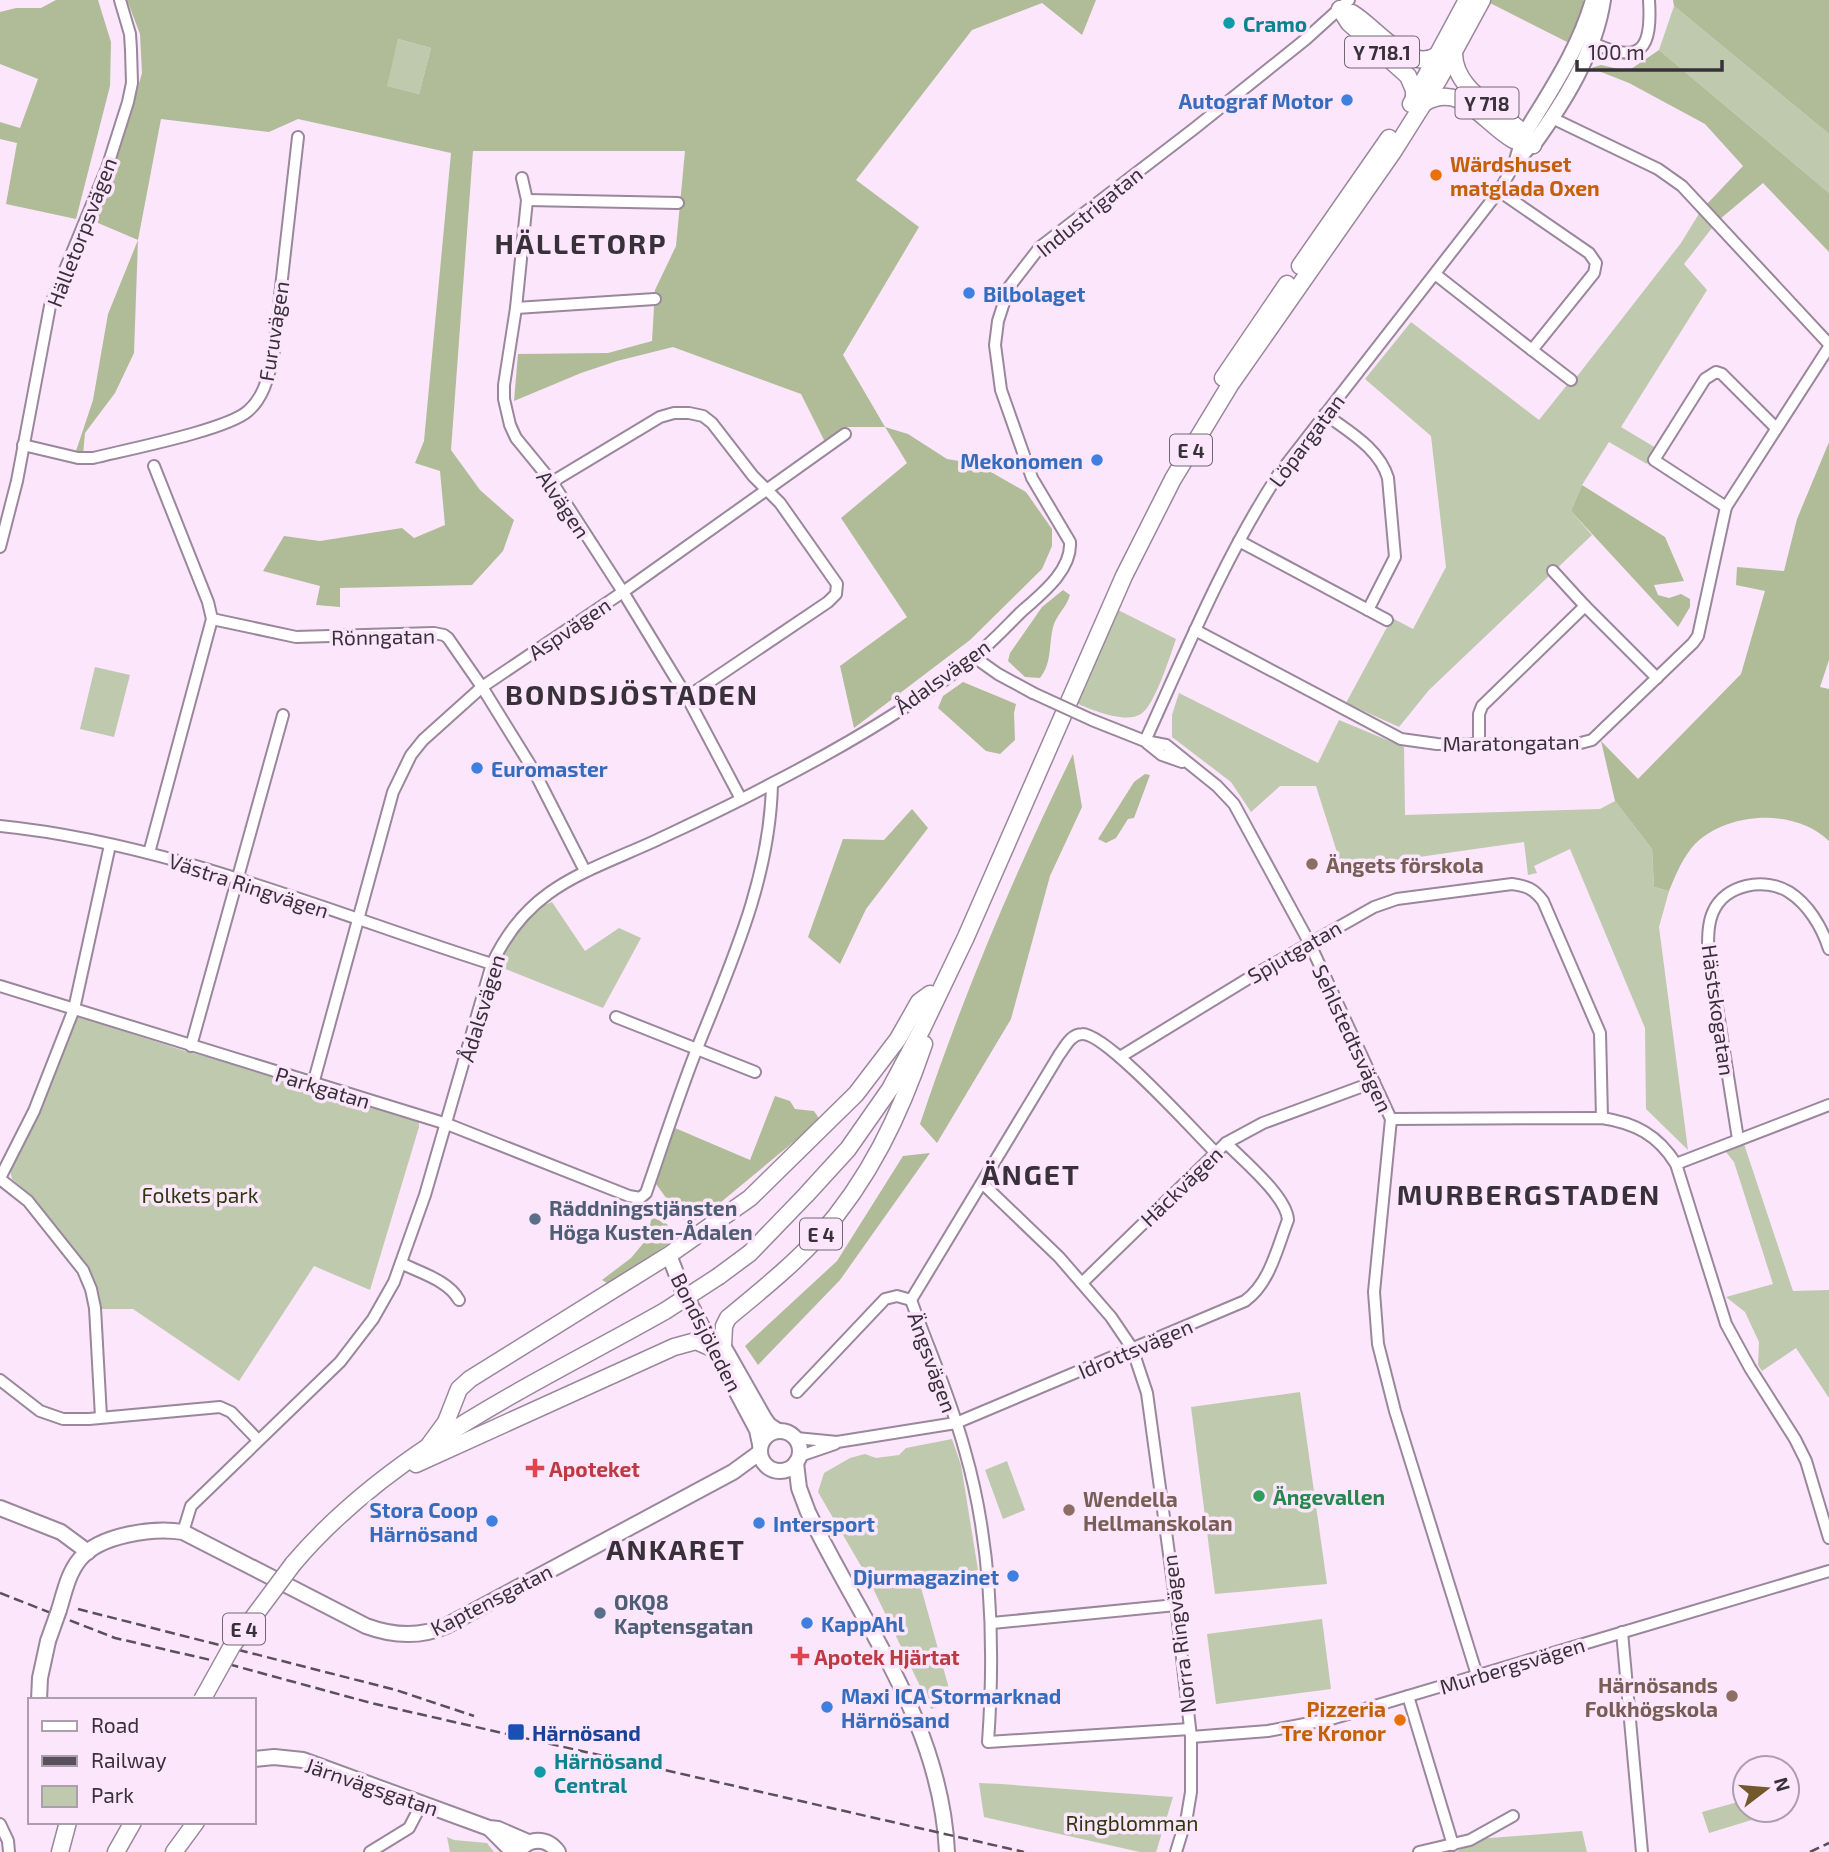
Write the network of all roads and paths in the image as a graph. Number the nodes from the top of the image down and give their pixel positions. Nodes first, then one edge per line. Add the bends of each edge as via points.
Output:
1 (120, 0) edge
2 (1467, 0) edge
3 (1482, 0) edge
4 (1593, 0) edge
5 (1603, 0) edge
6 (1650, 0) edge
7 (1340, 3) edge
8 (1594, 43) junction
9 (1446, 54) junction
10 (1419, 101) junction
11 (1552, 118) junction
12 (299, 137) dead end
13 (1526, 140) junction
14 (522, 178) dead end
15 (1499, 191) junction
16 (527, 200) junction
17 (678, 203) dead end
18 (1435, 274) junction
19 (655, 299) dead end
20 (516, 308) junction
21 (1829, 345) edge
22 (1532, 350) junction
23 (1570, 380) dead end
24 (1325, 414) junction
25 (1776, 428) junction
26 (845, 434) dead end
27 (23, 445) junction
28 (154, 466) dead end
29 (552, 482) junction
30 (766, 489) junction
31 (1726, 507) junction
32 (1067, 535) joint
33 (1239, 541) junction
34 (0, 547) edge
35 (1553, 571) dead end
36 (623, 592) junction
37 (1585, 606) junction
38 (1368, 610) junction
39 (212, 620) junction
40 (1387, 620) dead end
41 (1195, 630) junction
42 (974, 657) junction
43 (1657, 678) junction
44 (482, 687) junction
45 (687, 697) junction
46 (283, 715) dead end
47 (1145, 741) junction
48 (1479, 743) junction
49 (772, 784) junction
50 (741, 799) junction
51 (0, 827) edge
52 (110, 845) junction
53 (149, 853) junction
54 (585, 871) junction
55 (237, 878) junction
56 (357, 920) junction
57 (1309, 942) junction
58 (1829, 949) edge
59 (492, 964) junction
60 (0, 986) edge
61 (930, 994) junction
62 (74, 1009) junction
63 (929, 1014) junction
64 (616, 1017) dead end
65 (191, 1046) junction
66 (697, 1049) junction
67 (1120, 1057) junction
68 (755, 1072) dead end
69 (1374, 1082) junction
70 (313, 1084) junction
71 (1829, 1105) edge
72 (1602, 1118) junction
73 (1391, 1119) junction
74 (447, 1124) junction
75 (1738, 1139) junction
76 (1226, 1143) junction
77 (1214, 1152) junction
78 (1676, 1164) junction
79 (0, 1179) edge
80 (982, 1183) junction
81 (806, 1195) junction
82 (669, 1255) junction
83 (401, 1264) junction
84 (1083, 1282) junction
85 (459, 1300) dead end
86 (911, 1300) junction
87 (718, 1348) junction
88 (1132, 1348) junction
89 (0, 1380) edge
90 (797, 1392) dead end
91 (101, 1417) junction
92 (956, 1423) junction
93 (778, 1431) junction
94 (796, 1437) junction
95 (258, 1440) junction
96 (837, 1442) junction
97 (428, 1448) junction
98 (760, 1449) junction
99 (798, 1459) junction
100 (776, 1470) junction
101 (733, 1472) junction
102 (388, 1476) junction
103 (0, 1508) edge
104 (808, 1512) junction
105 (183, 1532) junction
106 (1829, 1538) edge
107 (88, 1552) junction
108 (1829, 1571) edge
109 (1176, 1605) junction
110 (992, 1623) junction
111 (1622, 1632) junction
112 (1477, 1675) junction
113 (1408, 1696) junction
114 (39, 1698) edge
115 (203, 1698) edge
116 (1190, 1733) junction
117 (988, 1742) joint
118 (256, 1759) edge
119 (422, 1803) junction
120 (1513, 1816) dead end
121 (0, 1824) edge
122 (67, 1824) edge
123 (131, 1824) edge
124 (195, 1824) edge
125 (489, 1828) junction
126 (1453, 1845) junction
127 (523, 1847) edge
128 (561, 1851) edge
129 (9, 1852) edge
130 (60, 1852) edge
131 (116, 1852) edge
132 (174, 1852) edge
133 (370, 1852) edge
134 (513, 1852) edge
135 (947, 1852) edge
136 (1176, 1852) edge
137 (1419, 1852) edge
138 (1642, 1852) edge

1 - 27 street, Hälletorpsvägen via 131,50 128,102 107,168 50,306
2 - 9 highway, E 4
3 - 9 highway, E 4
4 - 13 main road, Y 718 via 1570,59
5 - 8 main road, Y 718
6 - 8 street via 1649,35 1636,51 1626,54
7 - 9 highway, Y 718.1 via 1407,57 1426,61
7 - 10 highway, Y 718.1 via 1349,23 1408,76
7 - 32 street, Industrigatan via 1195,128 1046,242 1009,287 995,345 1001,390 1032,478
8 - 11 main road, Y 718
9 - 10 highway, E 4
9 - 13 highway, Y 718 via 1466,87
10 - 13 highway, Y 718 via 1452,96
10 - 61 highway, E 4 via 1230,366 1157,488 1121,559
10 - 63 highway, E 4 via 1365,194 1230,385 1167,491 1124,576
11 - 13 main road, Y 718
11 - 21 street, Maratongatan via 1658,169 1682,186
12 - 27 street, Furuvägen via 272,358 256,403 224,424 93,458
13 - 15 street, Löpargatan
14 - 16 street, Alvägen
15 - 18 street, Löpargatan
15 - 22 street via 1589,253 1595,263 1594,273
16 - 17 street
16 - 20 street, Alvägen
18 - 22 street
18 - 24 street, Löpargatan
19 - 20 street
20 - 29 street, Alvägen via 504,385 506,413 516,438
21 - 25 street, Maratongatan
22 - 23 street
24 - 33 street, Löpargatan via 1278,475
24 - 38 street via 1376,454 1388,478 1395,557
25 - 31 street, Maratongatan
25 - 31 street via 1716,372 1698,391 1654,460
26 - 30 street, Aspvägen
27 - 34 street, Hälletorpsvägen
28 - 39 street
29 - 30 street via 660,417 688,412 712,423
29 - 36 street, Alvägen
30 - 36 street, Aspvägen
30 - 45 street via 837,584 836,594
31 - 43 street, Maratongatan via 1698,636
32 - 42 street, Ådalsvägen via 1071,554 1066,564
33 - 38 street
33 - 41 street, Löpargatan
35 - 37 street
36 - 44 street, Aspvägen
36 - 45 street, Alvägen
37 - 43 street
37 - 48 street via 1482,706
38 - 40 street
39 - 44 street, Rönngatan via 303,638 439,633 454,645
39 - 53 street
41 - 47 street, Löpargatan
41 - 48 street, Maratongatan via 1401,739
42 - 47 street, Sehlstedtsvägen, bridge via 1032,693
42 - 49 street, Ådalsvägen via 891,715
43 - 48 street, Maratongatan via 1592,740 1573,745
44 - 54 street, Rönngatan via 534,771
44 - 56 street, Aspvägen via 423,740 403,769
45 - 50 street, Alvägen
46 - 55 street
47 - 57 street, Sehlstedtsvägen via 1166,745 1234,804
49 - 50 street, Ådalsvägen
49 - 66 street via 771,812 746,928
50 - 54 street, Ådalsvägen
51 - 52 street, Västra Ringvägen
52 - 53 street, Västra Ringvägen
52 - 62 street
53 - 55 street, Västra Ringvägen
54 - 59 street, Ådalsvägen via 526,911
55 - 56 street, Västra Ringvägen
55 - 65 street
56 - 59 street, Västra Ringvägen
56 - 70 street, Aspvägen
57 - 67 street, Spjutgatan
57 - 69 street, Sehlstedtsvägen
57 - 72 street, Spjutgatan via 1398,899 1512,884 1536,892 1600,1033
58 - 75 street, Hästskogatan via 1810,913 1794,896 1774,886 1739,888 1713,913 1708,950
59 - 74 street, Ådalsvägen
60 - 62 street, Parkgatan
61 - 81 highway, E 4 via 878,1090
61 - 82 highway, E 4 via 919,1002 898,1039 856,1094 790,1162 731,1214
62 - 65 street, Parkgatan
62 - 79 street via 34,1111
63 - 81 highway, E 4 via 878,1107
63 - 87 highway, E 4 via 918,1062 887,1138 866,1175 818,1237 728,1318
64 - 66 street
65 - 70 street, Parkgatan
66 - 68 street
66 - 74 street, Parkgatan via 642,1197 629,1196
67 - 77 street
67 - 80 street, Ängsvägen via 1090,1036 1080,1033 1072,1037
69 - 73 street, Sehlstedtsvägen
69 - 76 street, Häckvägen via 1264,1123
70 - 74 street, Parkgatan
71 - 75 street
72 - 73 street
72 - 78 street via 1641,1128
73 - 112 street, Sehlstedtsvägen via 1374,1282 1378,1343
74 - 83 street, Ådalsvägen
75 - 78 street
76 - 77 street, Häckvägen
76 - 88 street, Idrottsvägen via 1287,1212 1269,1271 1245,1301
77 - 84 street, Häckvägen
78 - 106 street via 1726,1324 1793,1433
79 - 91 street via 29,1201 83,1270 95,1308
80 - 84 street, Norra Ringvägen
80 - 86 street, Ängsvägen
81 - 97 highway, E 4, bridge via 750,1253 719,1276
82 - 87 main road, Bondsjöleden via 683,1291
82 - 97 highway, E 4 via 470,1379 459,1389 446,1422
83 - 85 street via 436,1279
83 - 95 street, Ådalsvägen via 385,1300 358,1340 316,1387
84 - 88 street, Norra Ringvägen
86 - 90 street via 885,1299
86 - 92 street, Ängsvägen
87 - 93 main road, Bondsjöleden via 764,1418
87 - 98 main road, Bondsjöleden via 757,1430
87 - 102 highway, E 4 via 696,1341 674,1347
88 - 92 street, Idrottsvägen
88 - 109 street, Norra Ringvägen via 1151,1413
89 - 91 street via 52,1416 75,1420
91 - 95 street via 220,1407 232,1412
92 - 96 street, Idrottsvägen
92 - 110 street, Ängsvägen via 980,1519
93 - 94 main road
93 - 98 main road via 766,1436
94 - 96 street, Idrottsvägen
94 - 99 main road
95 - 105 street, Ådalsvägen via 191,1506
96 - 99 street, Idrottsvägen
97 - 102 highway, E 4
98 - 100 main road via 764,1464
98 - 101 main road, Kaptensgatan
99 - 100 main road via 787,1469
99 - 104 main road via 799,1488
100 - 101 main road, Kaptensgatan
100 - 104 main road
101 - 105 main road, Kaptensgatan via 446,1626 420,1634 386,1634 366,1626
102 - 115 highway, E 4, bridge via 324,1530 293,1564 232,1646
103 - 107 main road via 61,1532
104 - 135 main road via 909,1702 933,1770
105 - 107 main road, Kaptensgatan via 125,1536
107 - 114 main road, bridge via 74,1568 48,1641
108 - 111 street, Murbergsvägen
109 - 110 street
109 - 116 street, Norra Ringvägen
110 - 117 street, Ängsvägen
111 - 112 street, Murbergsvägen
111 - 138 street
112 - 113 street, Murbergsvägen
113 - 116 street, Murbergsvägen via 1331,1719 1268,1731
113 - 126 street
116 - 117 street, Murbergsvägen
116 - 136 street, Norra Ringvägen via 1191,1793
118 - 119 main road, Järnvägsgatan via 303,1760
119 - 125 main road, Järnvägsgatan
119 - 133 street via 409,1828
120 - 126 street
121 - 129 street
122 - 130 highway
123 - 131 highway
124 - 132 highway
125 - 127 main road, Järnvägsgatan via 498,1829
125 - 134 main road, Järnvägsgatan
126 - 137 street
127 - 128 main road, Järnvägsgatan via 543,1840

